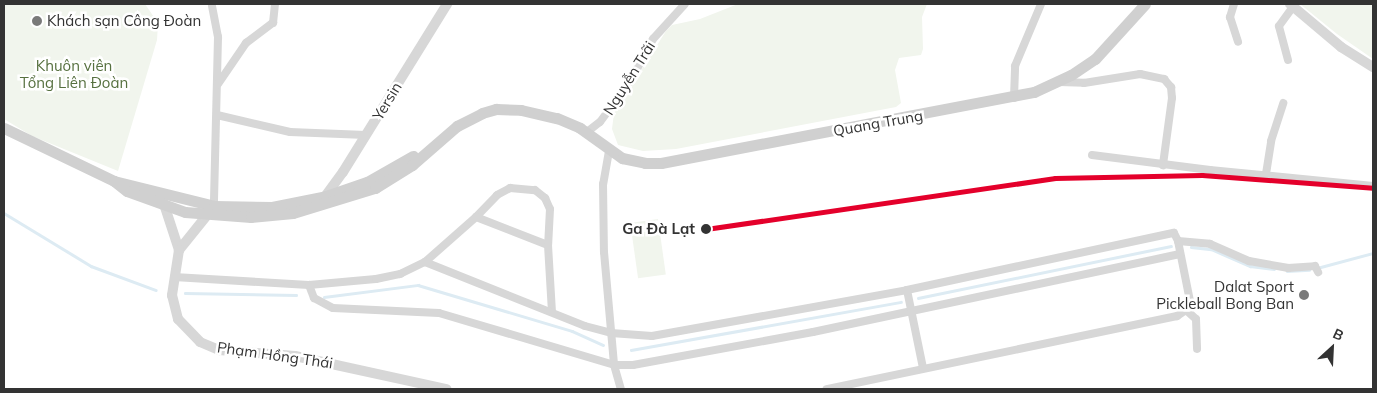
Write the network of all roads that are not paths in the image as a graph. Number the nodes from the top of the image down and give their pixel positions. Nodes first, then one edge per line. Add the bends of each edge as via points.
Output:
1 (275, 4) edge
2 (446, 4) edge
3 (685, 4) edge
4 (1042, 4) edge
5 (1145, 4) edge
6 (1234, 4) edge
7 (1291, 5) edge
8 (212, 6) dead end
9 (1238, 42) dead end
10 (1288, 60) dead end
11 (1373, 68) edge
12 (1059, 82) junction
13 (218, 84) junction
14 (1014, 98) junction
15 (1283, 103) dead end
16 (217, 115) junction
17 (4, 128) edge
18 (587, 132) junction
19 (366, 135) junction
20 (428, 148) junction
21 (609, 151) junction
22 (1092, 155) dead end
23 (1163, 165) junction
24 (1266, 174) junction
25 (114, 181) junction
26 (1373, 186) edge
27 (161, 195) junction
28 (326, 196) junction
29 (165, 207) junction
30 (307, 210) junction
31 (211, 211) junction
32 (476, 217) junction
33 (1178, 240) junction
34 (548, 245) junction
35 (179, 250) junction
36 (1180, 254) junction
37 (425, 262) junction
38 (1317, 270) dead end
39 (174, 277) junction
40 (309, 285) junction
41 (907, 290) junction
42 (910, 310) junction
43 (1186, 310) junction
44 (552, 312) junction
45 (611, 333) junction
46 (1197, 349) dead end
47 (614, 365) junction
48 (923, 368) junction
49 (446, 389) edge
50 (621, 389) edge
51 (827, 389) edge

1 - 13 street via 273,23 246,43
2 - 19 street, Yersin
3 - 18 street, Nguyễn Trãi via 653,39 631,80 600,122
4 - 14 street via 1015,66
5 - 12 main road, Quang Trung via 1105,50
6 - 9 street via 1230,16
7 - 10 street via 1279,26
7 - 11 street
8 - 13 street via 217,22
12 - 14 main road, Quang Trung
12 - 23 street via 1084,83 1140,74 1164,79 1171,87 1172,98
13 - 16 street
14 - 21 main road, Quang Trung via 661,163 636,162
15 - 24 street
16 - 19 street via 290,132
16 - 31 street
17 - 25 main road, Yersin
18 - 20 main road via 545,114 496,109 468,120
18 - 21 main road, Quang Trung
19 - 28 street, Yersin
20 - 28 main road via 367,182
20 - 30 main road via 412,165 375,188
21 - 45 street via 603,184 602,225
22 - 23 street
23 - 24 street
24 - 26 street
25 - 27 main road, Yersin
25 - 29 main road, Yersin via 127,191
27 - 29 street
27 - 31 main road, Yersin
28 - 30 street, Yersin
28 - 31 main road, Yersin via 272,207
29 - 31 main road, Yersin
29 - 35 street
30 - 31 main road, Yersin via 251,217
31 - 35 street, Phạm Hồng Thái
32 - 34 street
32 - 34 street via 497,195 510,188 535,190 545,198 550,209
32 - 37 street
33 - 36 street
33 - 38 street via 1210,244 1249,261
33 - 41 street via 1174,233
34 - 44 street
35 - 39 street, Phạm Hồng Thái
36 - 42 street
36 - 43 street via 1190,301
37 - 40 street via 384,278
37 - 44 street
39 - 40 street
39 - 49 street, Phạm Hồng Thái via 173,308 178,319 200,342 218,350 295,356
40 - 47 street via 314,298 333,308 439,313
41 - 42 street
41 - 45 street via 652,336
42 - 47 street via 786,338 633,365
42 - 48 street
43 - 46 street via 1196,319
43 - 48 street via 1177,316
44 - 45 street
45 - 47 street
47 - 50 street
48 - 51 street

